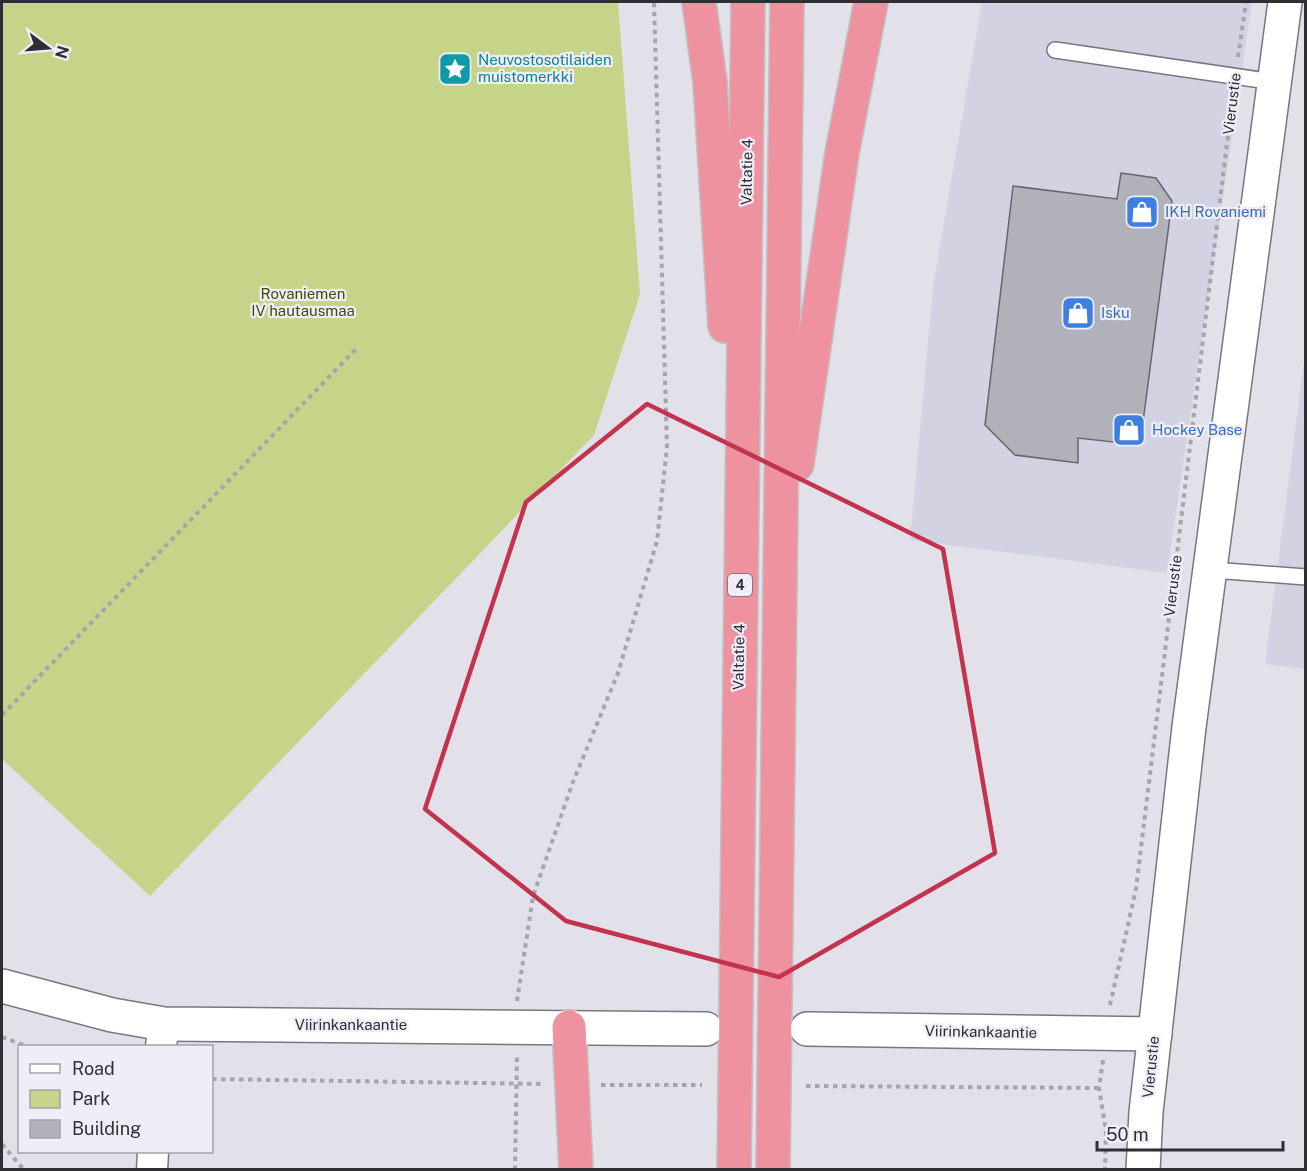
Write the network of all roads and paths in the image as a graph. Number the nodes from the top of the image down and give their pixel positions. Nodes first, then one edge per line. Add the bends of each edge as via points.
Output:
1 (654, 2) edge
2 (699, 2) edge
3 (748, 2) edge
4 (788, 2) edge
5 (871, 2) edge
6 (1246, 2) edge
7 (1285, 2) edge
8 (1055, 51) dead end
9 (1235, 76) junction
10 (1274, 82) junction
11 (358, 347) dead end
12 (740, 561) junction
13 (780, 563) junction
14 (1212, 570) junction
15 (1305, 577) edge
16 (2, 715) edge
17 (2, 986) edge
18 (517, 1026) junction
19 (569, 1027) junction
20 (706, 1029) dead end
21 (807, 1029) dead end
22 (1106, 1034) junction
23 (1155, 1034) junction
24 (163, 1035) edge
25 (2, 1037) edge
26 (21, 1045) edge
27 (213, 1079) edge
28 (518, 1083) junction
29 (572, 1084) junction
30 (702, 1085) dead end
31 (807, 1086) dead end
32 (1099, 1088) junction
33 (2, 1144) edge
34 (153, 1153) edge
35 (24, 1170) edge
36 (152, 1170) edge
37 (516, 1170) edge
38 (576, 1170) edge
39 (734, 1170) edge
40 (773, 1170) edge
41 (1105, 1170) edge
42 (1143, 1170) edge

1 - 18 path via 667,447 657,540 618,673 573,782 533,896 518,985
2 - 12 highway via 710,81
3 - 12 highway, Valtatie 4 / 4
4 - 13 highway
5 - 13 highway via 842,153 806,414
6 - 9 path, Vierustie
7 - 10 street, Vierustie
8 - 9 lane
9 - 10 lane
9 - 22 path, Vierustie via 1136,889
10 - 14 street, Vierustie
11 - 16 path
12 - 39 highway, Valtatie 4 / 4
13 - 40 highway
14 - 15 lane
14 - 23 street, Vierustie via 1189,727
17 - 24 street, Viirinkankaantie via 112,1015
18 - 19 street, Viirinkankaantie
18 - 24 street, Viirinkankaantie
18 - 28 path
19 - 20 street, Viirinkankaantie
19 - 29 highway
21 - 22 street, Viirinkankaantie
22 - 23 street, Viirinkankaantie
22 - 32 path, Vierustie
23 - 42 street, Vierustie
25 - 26 path
27 - 28 path
28 - 29 path
28 - 37 path
29 - 30 path
29 - 38 highway
31 - 32 path
32 - 41 path, Vierustie via 1106,1130
33 - 35 path
34 - 36 street

